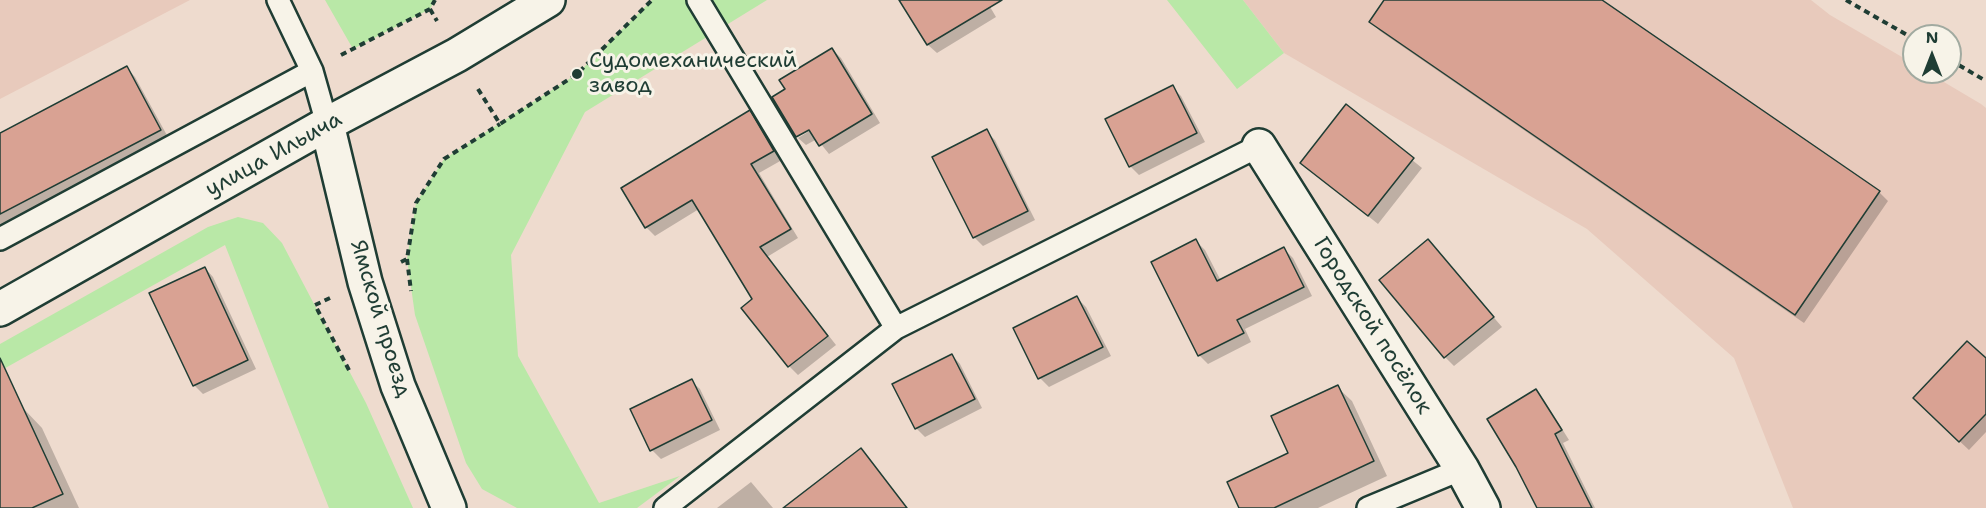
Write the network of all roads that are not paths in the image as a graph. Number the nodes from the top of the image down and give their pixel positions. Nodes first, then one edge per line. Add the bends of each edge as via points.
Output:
1 (278, 0) edge
2 (548, 0) edge
3 (698, 0) edge
4 (312, 71) junction
5 (327, 124) junction
6 (1259, 146) joint
7 (0, 239) edge
8 (0, 309) edge
9 (896, 328) junction
10 (1462, 469) junction
11 (449, 508) edge
12 (665, 508) edge
13 (1368, 508) edge
14 (1483, 508) edge

1 - 4 lane
2 - 5 street, улица Ильича via 457,56
3 - 9 lane
4 - 5 lane
4 - 7 lane
5 - 8 street, улица Ильича
5 - 11 street, Ямской проезд via 365,282 398,386
6 - 9 lane
6 - 10 street, Городской посёлок
9 - 12 lane
10 - 13 lane
10 - 14 street, Городской посёлок

